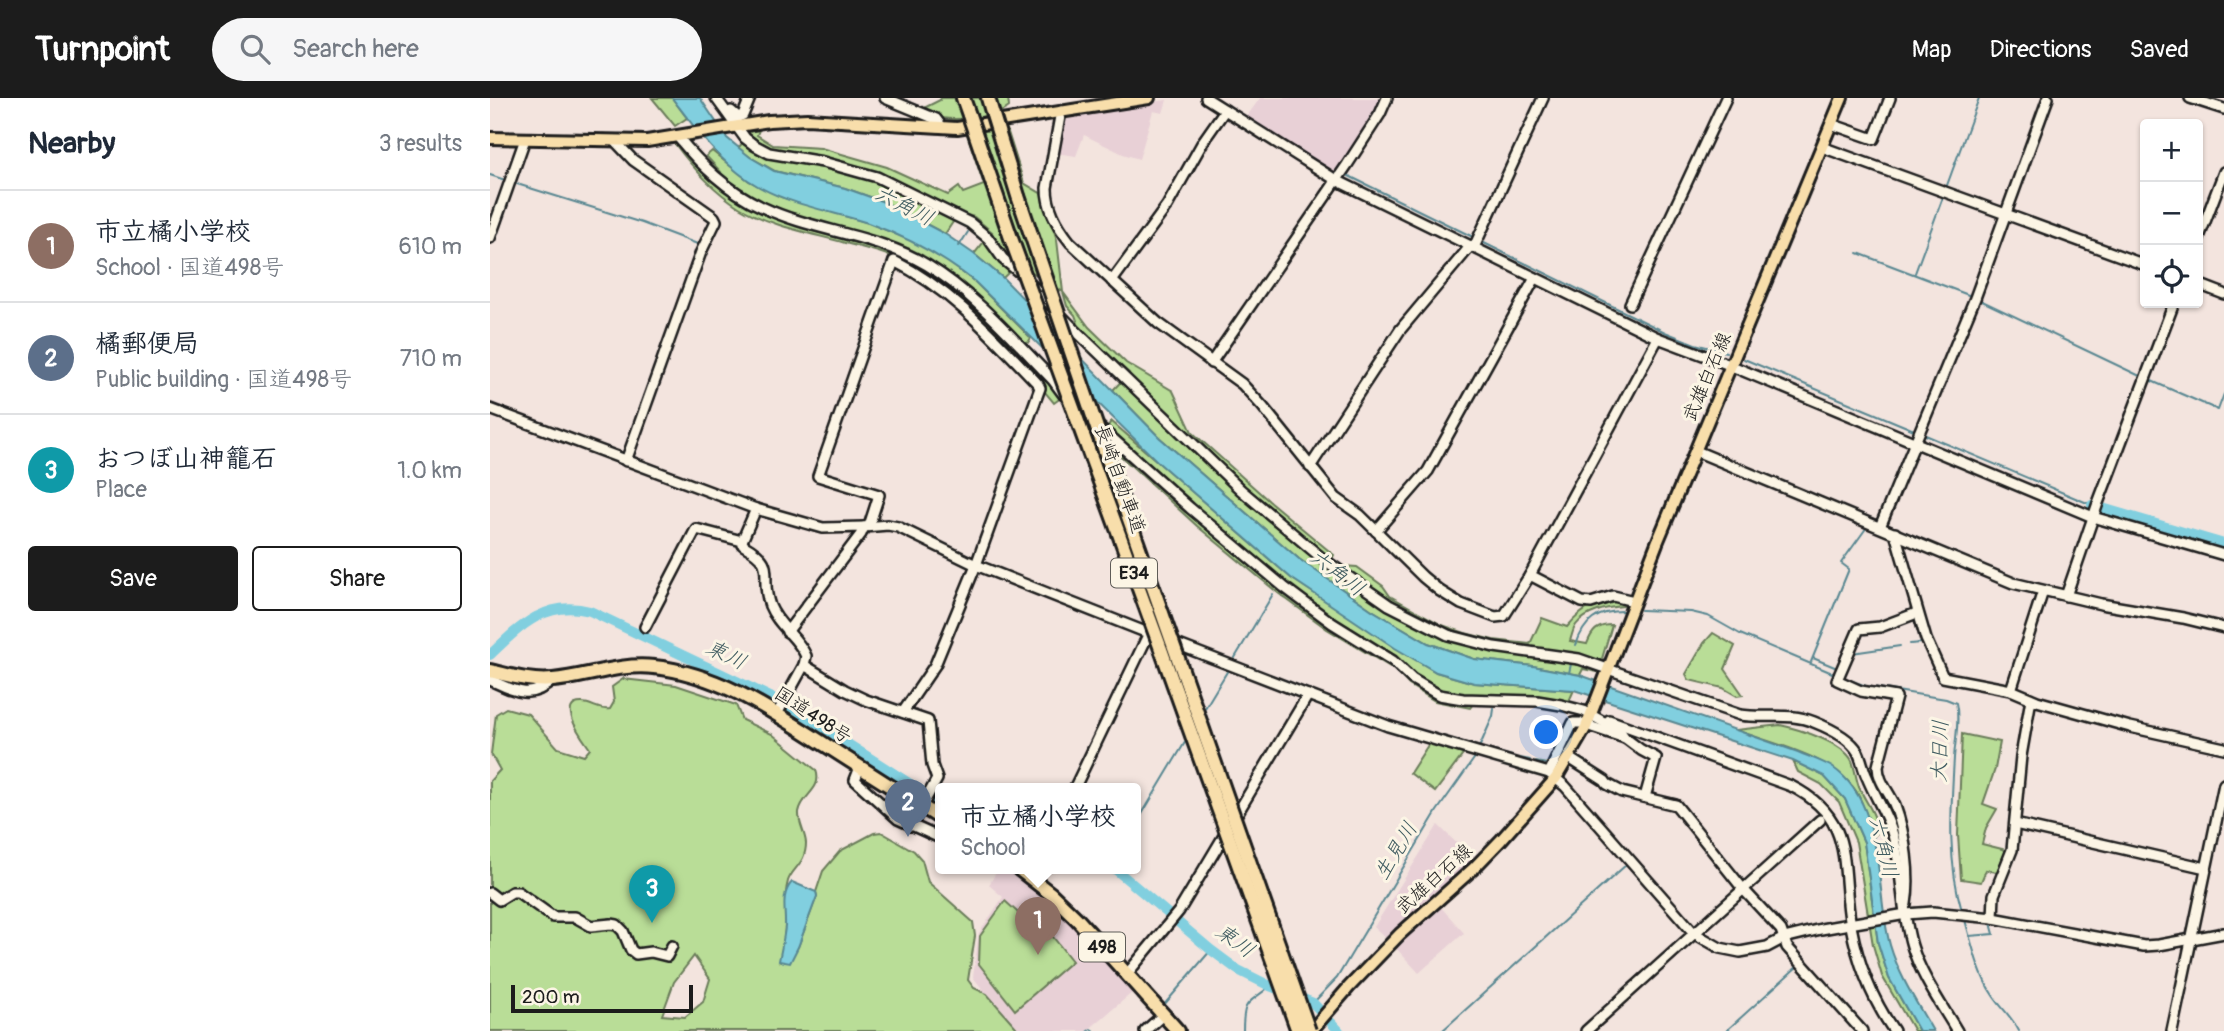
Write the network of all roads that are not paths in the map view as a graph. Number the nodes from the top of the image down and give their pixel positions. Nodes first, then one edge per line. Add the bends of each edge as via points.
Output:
1 (750, 98) edge
2 (885, 98) edge
3 (963, 98) edge
4 (988, 98) edge
5 (1149, 98) edge
6 (1206, 98) edge
7 (1387, 98) edge
8 (1543, 98) edge
9 (1726, 98) edge
10 (1842, 98) edge
11 (1890, 98) edge
12 (2048, 98) edge
13 (2190, 98) edge
14 (719, 102) edge
15 (2224, 109) edge
16 (1225, 110) junction
17 (1061, 111) junction
18 (918, 112) junction
19 (1832, 124) junction
20 (916, 126) junction
21 (735, 127) junction
22 (942, 127) junction
23 (678, 136) junction
24 (490, 138) edge
25 (525, 139) junction
26 (615, 141) junction
27 (1822, 147) junction
28 (2224, 172) edge
29 (1336, 180) junction
30 (2005, 215) junction
31 (2203, 227) edge
32 (490, 238) edge
33 (1476, 242) junction
34 (2140, 263) edge
35 (1535, 278) junction
36 (1112, 281) junction
37 (2203, 286) edge
38 (2224, 294) edge
39 (1630, 304) dead end
40 (2172, 308) edge
41 (1658, 338) junction
42 (1211, 363) junction
43 (1731, 367) junction
44 (490, 409) edge
45 (1917, 436) junction
46 (1696, 451) junction
47 (626, 461) junction
48 (1310, 467) junction
49 (756, 509) junction
50 (2096, 510) junction
51 (867, 526) junction
52 (1880, 527) junction
53 (1377, 531) junction
54 (1895, 533) junction
55 (742, 541) junction
56 (2224, 555) edge
57 (976, 565) junction
58 (1530, 575) junction
59 (2043, 591) junction
60 (2066, 596) junction
61 (1634, 601) junction
62 (1917, 613) junction
63 (645, 627) dead end
64 (2224, 628) edge
65 (788, 632) junction
66 (1149, 633) junction
67 (804, 665) junction
68 (1608, 670) junction
69 (490, 671) edge
70 (490, 680) edge
71 (553, 680) junction
72 (2011, 690) junction
73 (1308, 695) junction
74 (2031, 699) junction
75 (778, 712) junction
76 (903, 712) junction
77 (1592, 718) junction
78 (1581, 723) dead end
79 (2224, 748) edge
80 (1569, 758) junction
81 (860, 767) junction
82 (1552, 775) junction
83 (935, 783) edge
84 (1077, 783) edge
85 (935, 784) edge
86 (2224, 784) edge
87 (1645, 797) junction
88 (923, 804) junction
89 (935, 814) edge
90 (1820, 820) dead end
91 (2015, 824) junction
92 (911, 826) junction
93 (935, 836) edge
94 (2206, 868) junction
95 (1025, 874) edge
96 (1743, 889) junction
97 (490, 893) edge
98 (1904, 913) junction
99 (1993, 918) junction
100 (1853, 923) junction
101 (1694, 933) junction
102 (2224, 933) edge
103 (1784, 938) junction
104 (2192, 939) junction
105 (673, 946) dead end
106 (1127, 975) junction
107 (1163, 1015) junction
108 (1145, 1031) edge
109 (1178, 1031) edge
110 (1297, 1031) edge
111 (1310, 1031) edge
112 (1586, 1031) edge
113 (1863, 1031) edge
114 (1894, 1031) edge
115 (1957, 1031) edge
116 (2172, 1031) edge

1 - 14 street via 738,117
2 - 18 street
3 - 110 highway, 長崎自動車道 / E34, bridge
4 - 111 highway, 長崎自動車道 / E34, bridge via 1098,432
5 - 17 main road
6 - 16 street
7 - 29 street
8 - 33 street
9 - 39 street
10 - 19 main road, 武雄白石線
11 - 19 street via 1874,139
12 - 30 street
13 - 15 street
14 - 21 street
16 - 29 street
16 - 36 street via 1167,206
17 - 22 main road
17 - 36 street via 1047,197 1061,231
18 - 20 street
18 - 22 street via 936,119
19 - 27 main road, 武雄白石線
20 - 21 main road via 807,119
20 - 22 main road
21 - 23 main road
21 - 68 street via 769,153 877,177 980,230 1003,259 1241,490 1323,559 1389,605 1468,641 1579,659
23 - 26 main road
23 - 77 street via 714,177 763,208 896,250 954,283 1064,395 1190,508 1283,587 1393,661 1412,679 1439,695 1537,701 1584,711
24 - 25 main road
25 - 26 main road
25 - 32 street
26 - 47 street via 633,160 716,221
27 - 30 street
27 - 43 main road, 武雄白石線
28 - 31 street
29 - 33 street
29 - 42 street
30 - 34 street
30 - 45 street
33 - 35 street
33 - 48 street via 1400,330
35 - 41 street
35 - 53 street via 1428,471
36 - 42 street
37 - 38 street
40 - 50 street
41 - 43 street
41 - 58 street
42 - 48 street via 1248,390
43 - 45 street
43 - 46 main road, 武雄白石線
44 - 47 street
45 - 50 street
45 - 52 street
46 - 52 street
46 - 61 main road, 武雄白石線
47 - 49 street
48 - 53 street via 1342,503
49 - 51 street via 823,528
49 - 55 street
50 - 56 street
50 - 60 street
51 - 57 street via 898,527
51 - 57 street via 880,495 818,476 894,261 947,293 1040,388
51 - 65 street
52 - 54 street
53 - 58 street via 1440,591 1495,617 1504,616
54 - 59 street
54 - 62 street
55 - 63 street via 696,529
55 - 65 street via 765,561 771,607
57 - 66 street
57 - 76 street via 935,665
58 - 61 street via 1582,602 1613,596
59 - 60 street
59 - 72 street
60 - 64 street
61 - 68 main road, 武雄白石線
62 - 72 street via 1943,677
62 - 98 street via 1880,627 1859,629 1837,680 1861,691 1896,697 1878,776 1895,806 1906,856 1909,884
65 - 67 street via 804,650
66 - 73 street
66 - 84 street
67 - 75 street
67 - 76 street via 845,690
68 - 77 main road, 武雄白石線
68 - 98 street via 1740,715 1813,721 1846,740 1859,754 1890,824
69 - 71 highway, 国道498号 via 528,680
70 - 71 street via 523,693 542,690
71 - 75 highway, 国道498号 via 632,666 671,669 713,680
72 - 74 street
73 - 82 street via 1388,726
73 - 106 street via 1179,911
74 - 79 street
74 - 91 street
75 - 81 highway, 国道498号
76 - 83 street via 930,724
77 - 80 main road, 武雄白石線
77 - 87 street via 1620,731 1641,751 1657,758
77 - 100 street via 1601,717 1791,786 1818,802 1840,840
78 - 82 street via 1573,723
80 - 82 main road, 武雄白石線
80 - 87 street via 1622,792
81 - 88 highway, 国道498号
81 - 92 street via 855,780
82 - 101 street
82 - 111 main road, 武雄白石線 via 1501,840 1400,934
85 - 88 street
86 - 94 street
87 - 96 street via 1676,805
88 - 89 highway, 国道498号
88 - 92 street
90 - 96 street
91 - 94 street
91 - 99 street via 2012,850 1994,895
92 - 93 street
94 - 104 street
95 - 106 highway, 498 via 1077,919
96 - 101 street
96 - 103 street
97 - 105 street via 499,900 518,892 554,917 575,917 591,926 617,925 636,954 667,957
98 - 99 street
98 - 100 street
98 - 115 street via 1913,951
99 - 104 street via 2144,946
100 - 103 street
100 - 114 street via 1870,990
101 - 103 street via 1720,948 1740,951 1767,947
101 - 112 street
102 - 104 street
103 - 113 street via 1787,947
104 - 116 street
106 - 107 highway, 498
107 - 108 street
107 - 109 highway, 498

